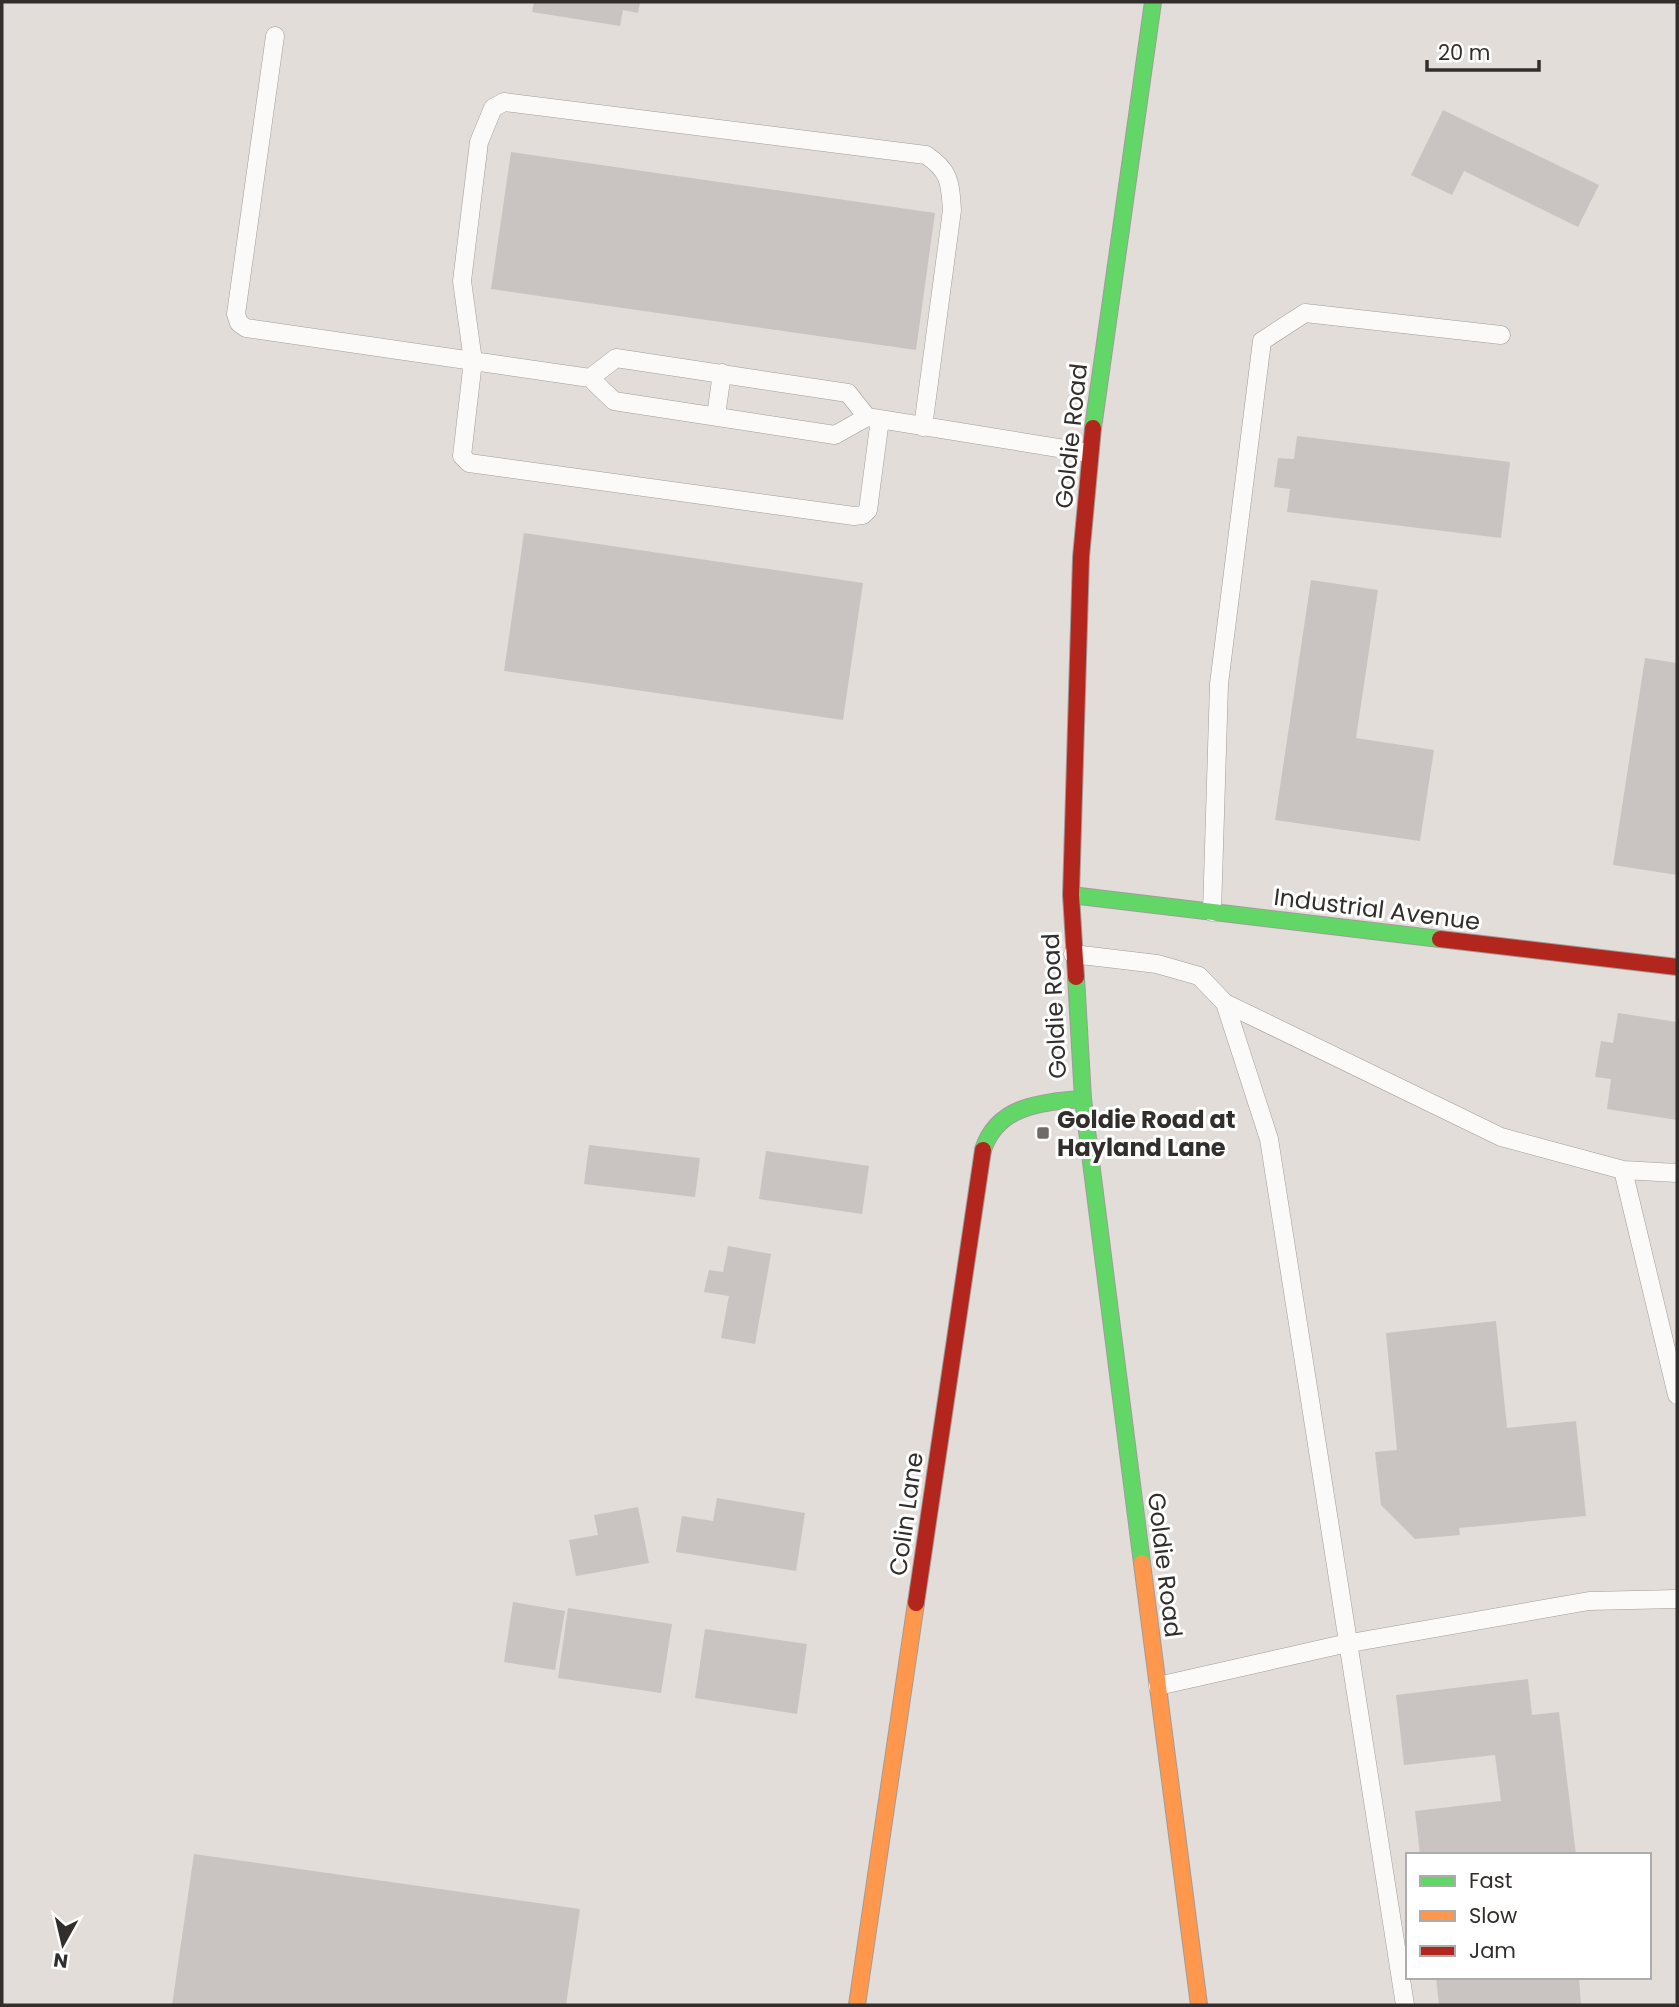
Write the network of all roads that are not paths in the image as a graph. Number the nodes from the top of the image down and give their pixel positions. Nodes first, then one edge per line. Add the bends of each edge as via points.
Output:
1 (1153, 2) edge
2 (275, 36) dead end
3 (1501, 335) dead end
4 (473, 361) junction
5 (722, 373) junction
6 (590, 378) junction
7 (716, 416) junction
8 (874, 419) junction
9 (923, 427) junction
10 (1089, 453) junction
11 (1071, 895) junction
12 (1212, 912) junction
13 (1073, 954) junction
14 (1677, 967) edge
15 (1225, 1003) junction
16 (1083, 1099) junction
17 (1623, 1170) junction
18 (1677, 1173) edge
19 (1677, 1395) edge
20 (1677, 1599) edge
21 (1348, 1644) junction
22 (1158, 1686) junction
23 (857, 2005) edge
24 (1199, 2005) edge
25 (1405, 2005) edge

1 - 10 street, Goldie Road
2 - 4 lane via 236,314 239,323 246,328
3 - 12 lane via 1305,313 1262,341 1219,684
4 - 6 lane
4 - 8 lane via 462,456 469,463 854,516 868,510
4 - 9 lane via 462,281 479,142 493,108 504,102 926,155 941,165 950,185 952,210
5 - 6 lane via 616,358
5 - 7 lane
5 - 8 lane via 848,393
6 - 7 lane via 614,401
7 - 8 lane via 835,435
8 - 9 lane
9 - 10 lane
10 - 11 street, Goldie Road via 1081,557
11 - 12 street, Industrial Avenue
11 - 13 street, Goldie Road
12 - 14 street, Industrial Avenue
13 - 15 lane via 1157,964 1199,976
13 - 16 street, Goldie Road
15 - 17 lane via 1501,1137
15 - 21 lane via 1269,1139
16 - 22 street, Goldie Road
16 - 23 street, Colin Lane via 1029,1104 995,1124 981,1158
17 - 18 lane
17 - 19 lane
20 - 21 lane via 1589,1601
21 - 22 lane
21 - 25 lane
22 - 24 street, Goldie Road

